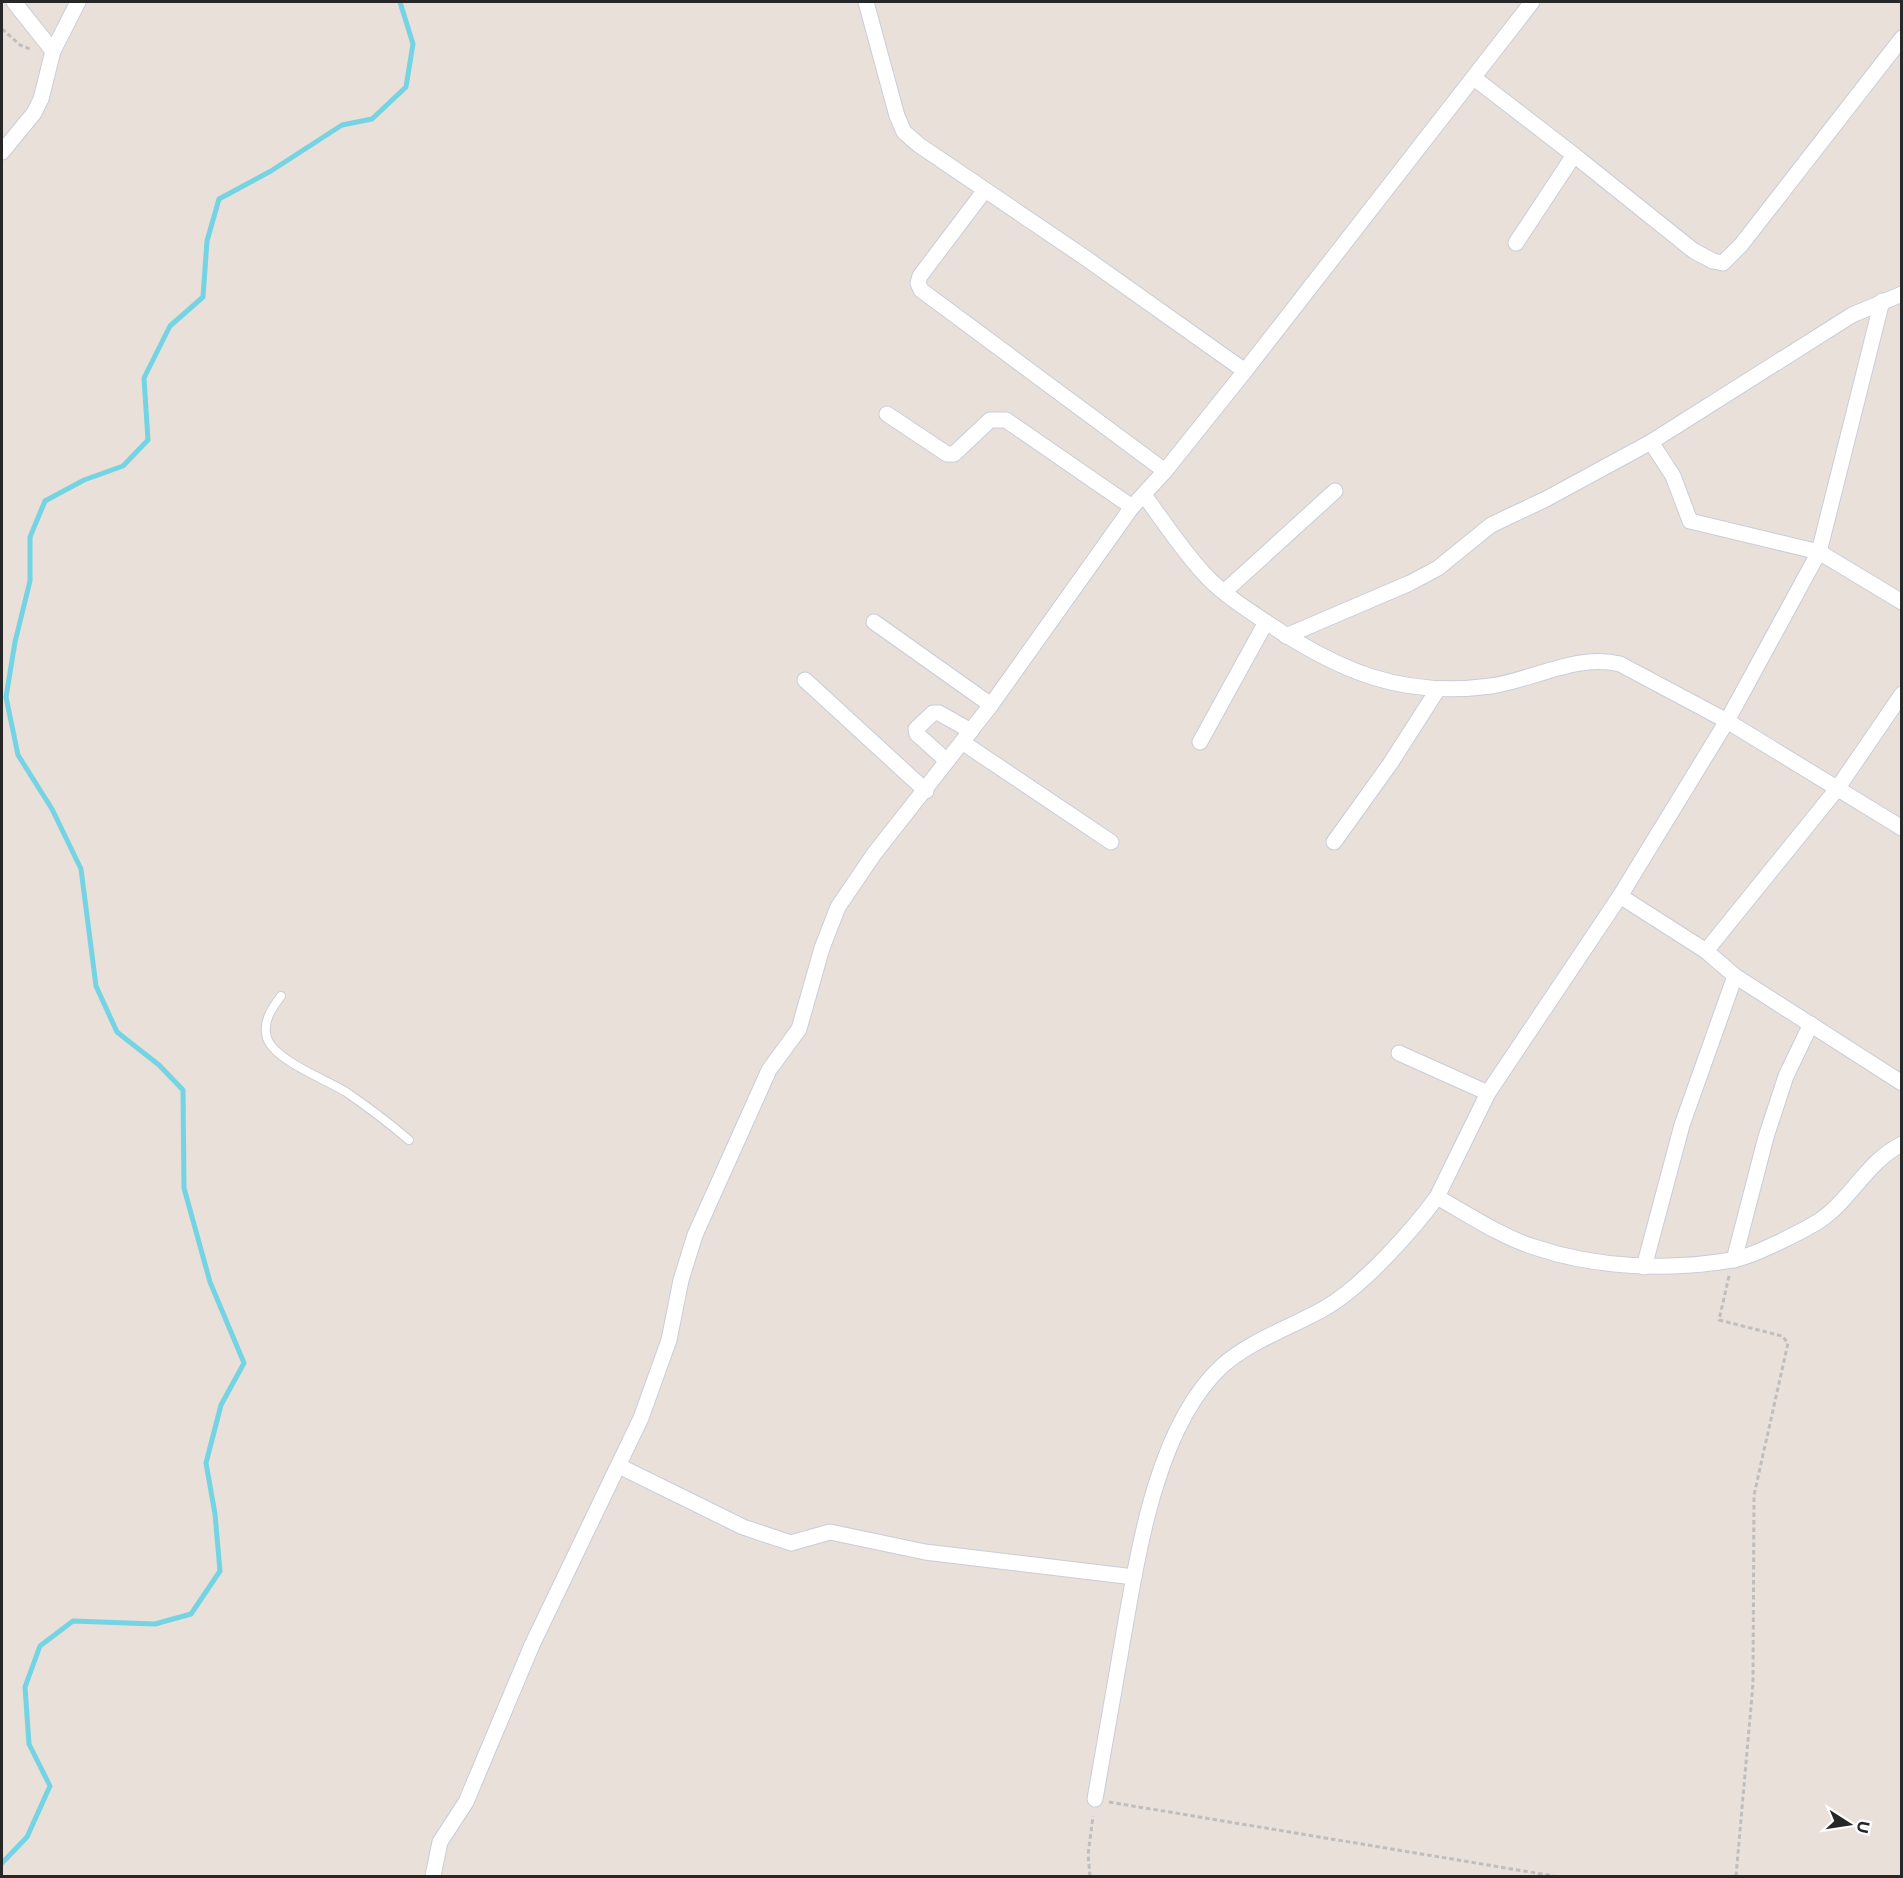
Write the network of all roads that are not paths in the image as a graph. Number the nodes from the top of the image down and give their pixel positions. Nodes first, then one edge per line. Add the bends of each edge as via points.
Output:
1 (14, 2) edge
2 (78, 2) edge
3 (866, 2) edge
4 (1532, 2) edge
5 (1902, 38) edge
6 (53, 51) junction
7 (1474, 78) junction
8 (2, 153) edge
9 (1574, 155) junction
10 (985, 190) junction
11 (1516, 243) dead end
12 (1902, 294) edge
13 (1882, 301) junction
14 (1245, 371) junction
15 (887, 414) dead end
16 (1651, 442) junction
17 (1165, 471) junction
18 (1335, 491) dead end
19 (1144, 495) junction
20 (1132, 507) junction
21 (1820, 552) junction
22 (1224, 592) junction
23 (1902, 602) edge
24 (874, 622) dead end
25 (1266, 622) junction
26 (1286, 636) junction
27 (805, 680) dead end
28 (1438, 689) junction
29 (1902, 694) edge
30 (991, 705) junction
31 (1727, 721) junction
32 (967, 736) junction
33 (1200, 742) dead end
34 (947, 761) junction
35 (1837, 789) junction
36 (926, 791) junction
37 (1902, 828) edge
38 (1111, 842) dead end
39 (1334, 842) dead end
40 (1620, 896) junction
41 (1706, 951) junction
42 (1735, 976) junction
43 (281, 996) dead end
44 (1810, 1024) junction
45 (1399, 1053) dead end
46 (1902, 1083) edge
47 (1488, 1093) junction
48 (409, 1140) dead end
49 (1902, 1144) edge
50 (1437, 1197) junction
51 (1734, 1260) junction
52 (1644, 1267) junction
53 (619, 1466) junction
54 (1134, 1577) junction
55 (1095, 1799) road end
56 (433, 1876) edge

1 - 6 street
2 - 6 street
3 - 10 street via 904,132
4 - 7 street
5 - 9 street via 1741,245 1723,262 1694,251
6 - 8 street via 41,99
7 - 9 street
7 - 14 street
9 - 11 street
10 - 14 street
10 - 17 street via 920,276 921,290
12 - 13 street
13 - 16 street via 1852,315
13 - 21 street
14 - 17 street
15 - 20 street via 947,454 954,454 990,420 1006,420
16 - 21 street via 1673,476 1690,521
16 - 26 street via 1491,525 1438,568 1410,583
17 - 19 street
18 - 22 street
19 - 20 street
19 - 22 street via 1190,556
20 - 30 street
21 - 23 street
21 - 31 street
22 - 25 street
24 - 30 street
25 - 26 street
25 - 33 street
26 - 28 street via 1367,678
27 - 36 street
28 - 31 street via 1493,686 1576,664 1608,661
28 - 39 street
29 - 35 street
30 - 32 street
31 - 35 street
31 - 40 street
32 - 34 street
32 - 34 street via 939,713 933,713 916,729
32 - 38 street
34 - 36 street
35 - 37 street
35 - 41 street
36 - 53 street via 874,854 831,921 799,1029 769,1070 695,1235 669,1340
40 - 41 street
40 - 47 street
41 - 42 street
42 - 44 street
42 - 52 street via 1682,1125
43 - 48 lane via 267,1021 267,1037 273,1048 345,1091
44 - 46 street
44 - 51 street via 1786,1076 1766,1137
45 - 47 street
47 - 50 street
49 - 51 street via 1874,1163 1819,1220
50 - 52 street via 1503,1235 1533,1247
50 - 54 street via 1421,1219 1350,1290 1327,1307 1244,1350 1203,1386 1185,1412 1151,1499
51 - 52 street
53 - 54 street via 743,1527 791,1543 830,1532 842,1533 925,1552
53 - 56 street via 532,1645 466,1802 440,1842
54 - 55 street

